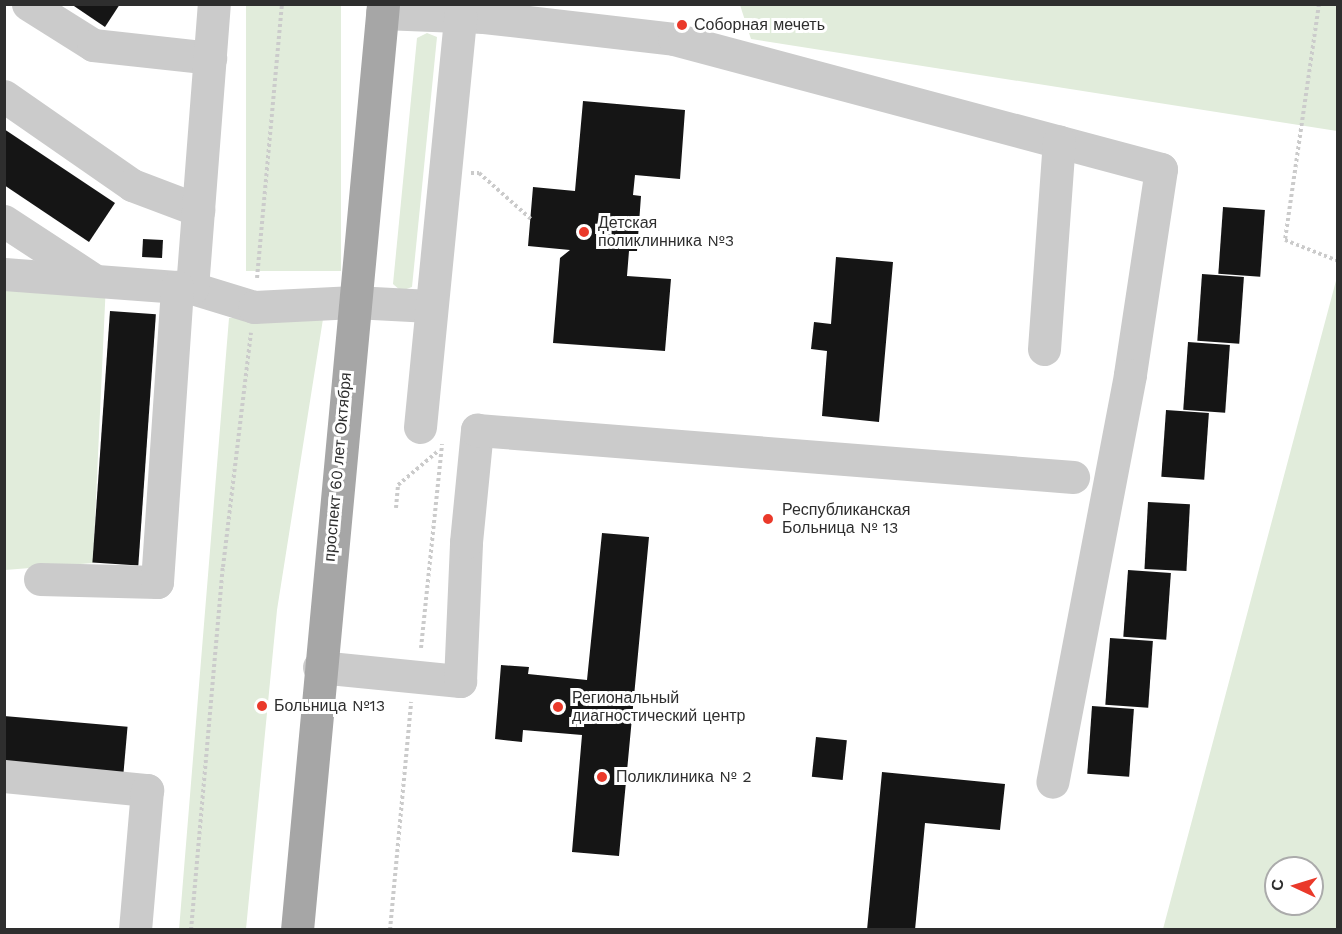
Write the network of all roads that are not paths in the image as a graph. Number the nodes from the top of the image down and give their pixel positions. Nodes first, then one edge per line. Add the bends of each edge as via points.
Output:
1 (28, 4) edge
2 (214, 4) edge
3 (382, 9) edge
4 (460, 16) junction
5 (210, 58) junction
6 (4, 96) edge
7 (1059, 142) junction
8 (198, 210) junction
9 (4, 221) edge
10 (4, 274) edge
11 (96, 280) junction
12 (185, 287) junction
13 (354, 302) junction
14 (430, 306) junction
15 (1044, 349) dead end
16 (435, 438) road end
17 (1072, 477) dead end
18 (40, 579) dead end
19 (319, 667) junction
20 (4, 776) edge
21 (1052, 782) dead end
22 (135, 930) edge
23 (297, 930) edge

1 - 5 street via 93,45
2 - 5 street
3 - 4 street
3 - 13 main road, проспект 60 лет Октября
4 - 7 street via 674,39
4 - 14 street
5 - 8 street
6 - 8 street via 132,185
7 - 15 street
7 - 21 street via 1161,169 1130,375
8 - 12 street
9 - 11 street
10 - 11 street
11 - 12 street
12 - 13 street via 254,307
12 - 18 street via 158,582
13 - 14 street
13 - 19 main road, проспект 60 лет Октября
14 - 16 street
17 - 19 street via 477,430 466,542 460,681
19 - 23 main road, проспект 60 лет Октября
20 - 22 street via 147,790

